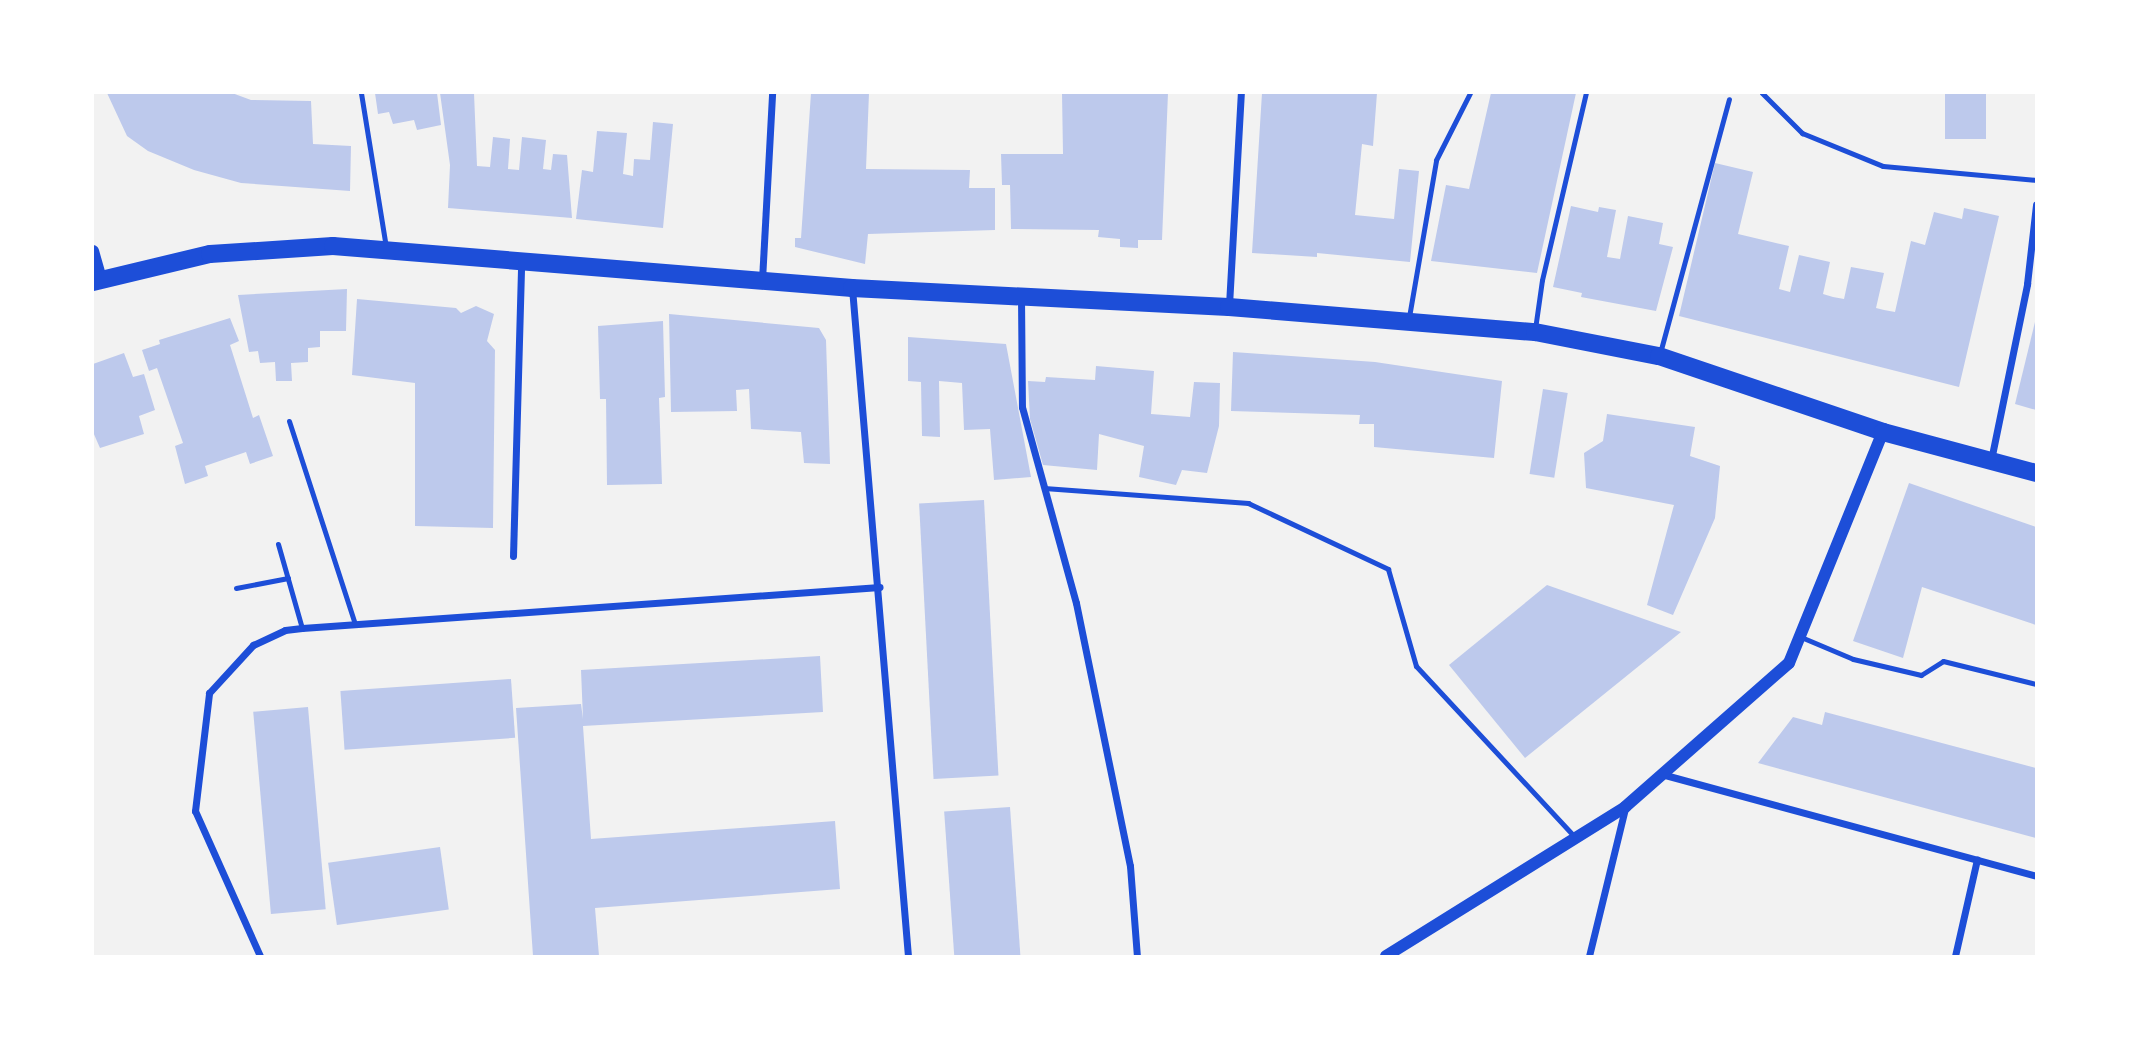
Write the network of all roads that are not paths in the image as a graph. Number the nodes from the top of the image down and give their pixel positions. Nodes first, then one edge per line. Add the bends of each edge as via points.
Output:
1 (360, 93) edge
2 (772, 93) edge
3 (1241, 93) edge
4 (1470, 93) edge
5 (1586, 93) edge
6 (1762, 93) edge
7 (1729, 99) dead end
8 (2036, 180) edge
9 (2036, 205) edge
10 (93, 251) edge
11 (387, 251) junction
12 (521, 262) junction
13 (97, 281) edge
14 (762, 281) junction
15 (2027, 284) junction
16 (2036, 285) edge
17 (852, 288) junction
18 (1021, 296) junction
19 (1229, 307) junction
20 (1409, 320) junction
21 (1535, 332) junction
22 (1659, 356) junction
23 (289, 421) dead end
24 (1884, 432) junction
25 (1991, 461) junction
26 (2036, 474) edge
27 (1044, 488) junction
28 (278, 544) dead end
29 (513, 556) dead end
30 (288, 578) junction
31 (880, 587) junction
32 (236, 588) dead end
33 (355, 624) junction
34 (302, 628) junction
35 (1800, 637) junction
36 (2036, 684) edge
37 (1665, 775) junction
38 (1625, 807) junction
39 (1575, 838) junction
40 (1977, 859) junction
41 (2036, 876) edge
42 (260, 956) edge
43 (908, 956) edge
44 (1137, 956) edge
45 (1386, 956) edge
46 (1589, 956) edge
47 (1955, 956) edge

1 - 11 lane
2 - 14 street
3 - 19 street
4 - 20 lane via 1436,160
5 - 21 lane via 1542,280
6 - 8 lane via 1802,133 1883,166
7 - 22 lane
9 - 15 street
10 - 13 street
11 - 12 main road
11 - 13 main road via 333,246 234,251
12 - 14 main road
12 - 29 street
14 - 17 main road
15 - 16 lane
15 - 25 street
17 - 18 main road
17 - 31 street
18 - 19 main road
18 - 27 street via 1022,407
19 - 20 main road
20 - 21 main road
21 - 22 main road
22 - 24 main road
23 - 33 lane
24 - 25 main road
24 - 35 street
25 - 26 main road
27 - 39 lane via 1248,503 1388,569 1416,666
27 - 44 street via 1076,603 1130,866
28 - 30 lane
30 - 32 lane
30 - 34 lane
31 - 33 street
31 - 43 street
33 - 34 street
34 - 42 street via 285,630 253,646 209,693 196,778 195,811
35 - 36 lane via 1853,659 1921,675 1944,661
35 - 37 street via 1789,663
37 - 38 street
37 - 40 street
38 - 39 street
38 - 46 street
39 - 45 street
40 - 41 street
40 - 47 street

